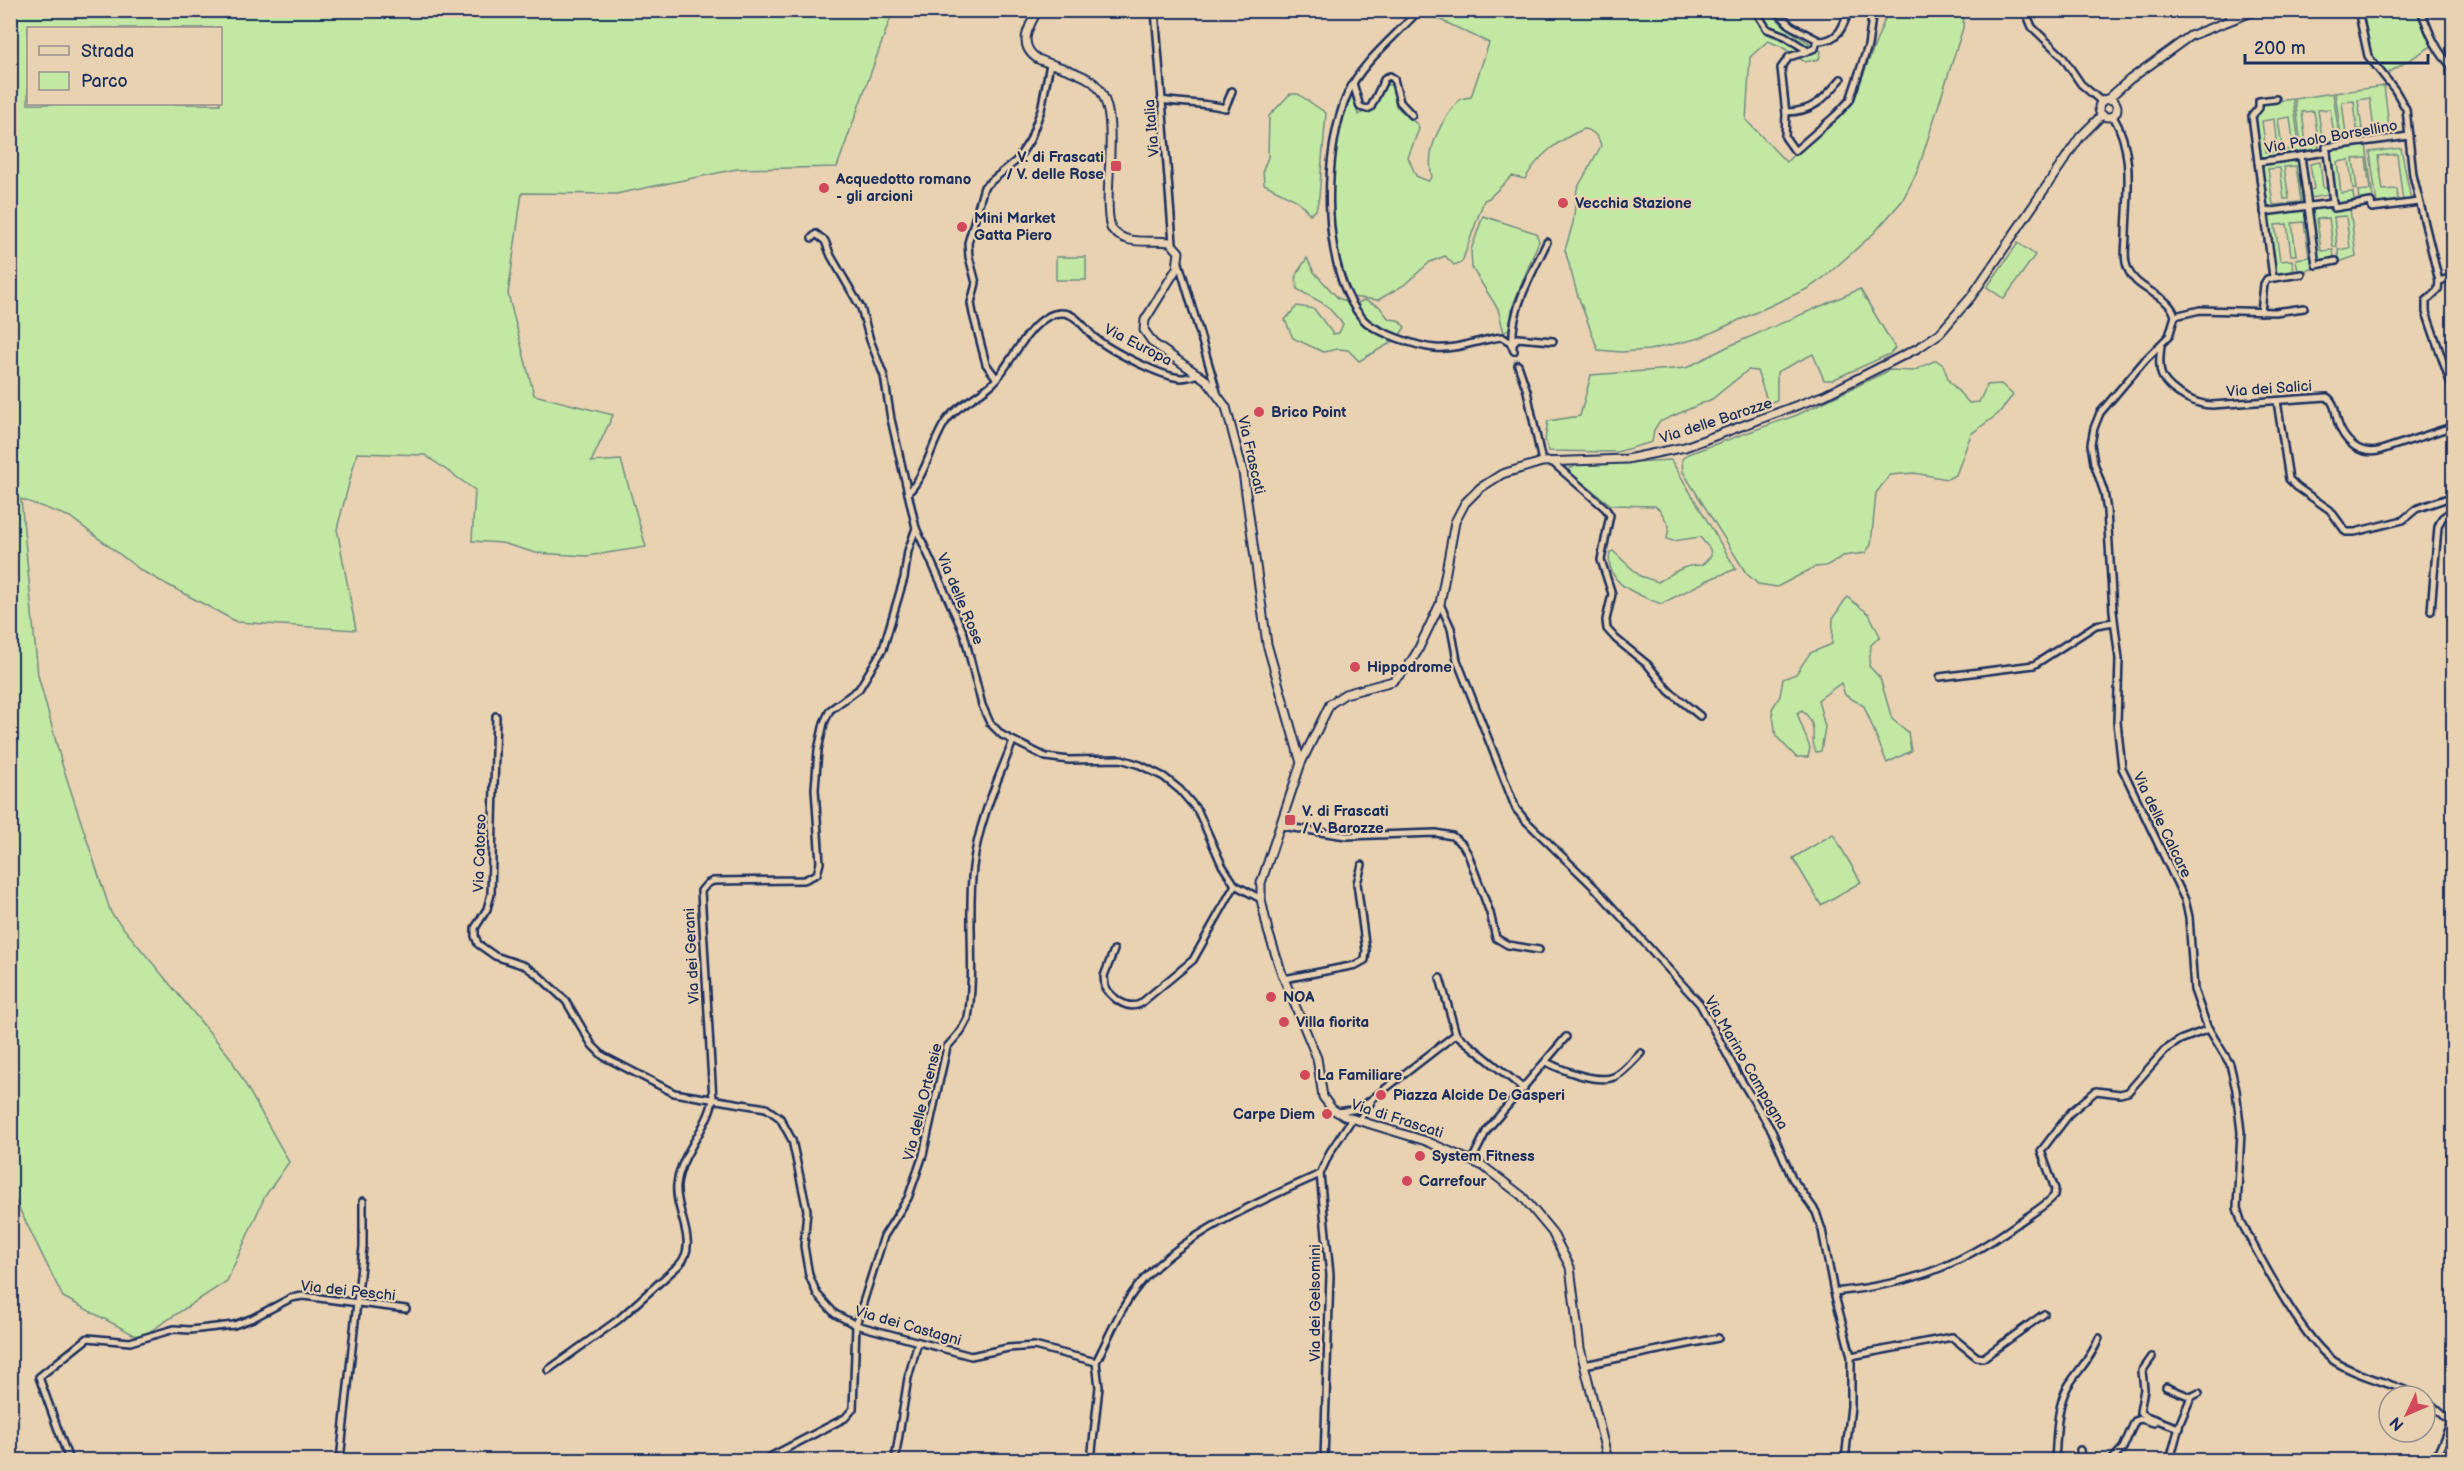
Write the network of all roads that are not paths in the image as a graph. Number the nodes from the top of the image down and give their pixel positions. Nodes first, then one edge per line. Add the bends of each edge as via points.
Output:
1 (1038, 10) edge
2 (1155, 10) edge
3 (1419, 10) edge
4 (1755, 10) edge
5 (1776, 10) edge
6 (1849, 10) edge
7 (1873, 10) edge
8 (2025, 10) edge
9 (2228, 10) edge
10 (2257, 10) edge
11 (2358, 10) edge
12 (2421, 10) edge
13 (2230, 20) junction
14 (1817, 41) junction
15 (1808, 51) junction
16 (1050, 64) junction
17 (2454, 68) edge
18 (1841, 79) dead end
19 (1353, 83) junction
20 (1232, 91) dead end
21 (2276, 99) dead end
22 (1161, 100) junction
23 (2105, 105) junction
24 (1786, 111) junction
25 (1412, 115) dead end
26 (2113, 116) junction
27 (2409, 136) junction
28 (2327, 152) junction
29 (2301, 156) junction
30 (2258, 162) junction
31 (2419, 202) junction
32 (2333, 203) junction
33 (2308, 206) junction
34 (2264, 212) junction
35 (812, 238) dead end
36 (1547, 242) dead end
37 (1173, 243) junction
38 (2336, 261) dead end
39 (1179, 263) junction
40 (2302, 274) dead end
41 (2273, 277) junction
42 (2454, 277) edge
43 (2439, 281) junction
44 (2304, 308) dead end
45 (2261, 312) junction
46 (2175, 316) junction
47 (1553, 341) dead end
48 (2161, 345) junction
49 (1513, 348) junction
50 (1518, 365) tunnel mouth
51 (1199, 374) junction
52 (997, 379) junction
53 (1217, 392) junction
54 (2454, 393) edge
55 (2277, 401) junction
56 (2454, 426) edge
57 (1546, 461) junction
58 (908, 493) junction
59 (2451, 497) dead end
60 (2454, 509) edge
61 (916, 528) junction
62 (1440, 604) junction
63 (2431, 611) dead end
64 (2114, 622) junction
65 (1940, 677) dead end
66 (496, 716) dead end
67 (1700, 716) dead end
68 (1013, 741) junction
69 (1301, 763) junction
70 (1281, 826) junction
71 (1362, 865) dead end
72 (1235, 885) junction
73 (1261, 899) junction
74 (1114, 950) dead end
75 (1539, 950) dead end
76 (1440, 978) dead end
77 (1284, 979) junction
78 (2209, 1029) junction
79 (1456, 1034) junction
80 (1566, 1037) dead end
81 (1641, 1053) dead end
82 (1546, 1062) junction
83 (1524, 1089) junction
84 (713, 1100) junction
85 (1371, 1100) junction
86 (1367, 1110) junction
87 (1351, 1117) junction
88 (1370, 1122) junction
89 (1472, 1160) junction
90 (1320, 1174) junction
91 (363, 1201) dead end
92 (1834, 1292) junction
93 (356, 1302) junction
94 (406, 1309) dead end
95 (2044, 1314) dead end
96 (856, 1325) junction
97 (1718, 1338) dead end
98 (2099, 1338) dead end
99 (918, 1342) junction
100 (1851, 1356) junction
101 (2152, 1357) dead end
102 (1096, 1362) junction
103 (1584, 1365) junction
104 (548, 1370) dead end
105 (2389, 1384) edge
106 (2166, 1387) dead end
107 (2199, 1393) dead end
108 (2191, 1397) junction
109 (2437, 1410) edge
110 (2454, 1415) edge
111 (2450, 1421) junction
112 (2154, 1424) dead end
113 (2179, 1428) junction
114 (2080, 1450) dead end
115 (1608, 1459) edge
116 (69, 1461) edge
117 (340, 1461) edge
118 (764, 1461) edge
119 (895, 1461) edge
120 (1091, 1461) edge
121 (1324, 1461) edge
122 (1619, 1461) edge
123 (1845, 1461) edge
124 (2055, 1461) edge
125 (2080, 1461) edge
126 (2112, 1461) edge
127 (2170, 1461) edge
128 (2435, 1461) edge

1 - 16 main road via 1026,31 1026,46 1033,56
2 - 22 street, Via Italia
3 - 19 street
4 - 15 street via 1770,32 1785,36
5 - 14 street via 1787,23
6 - 14 street via 1838,34
7 - 24 street via 1868,46 1845,106 1795,151 1785,137
8 - 23 street via 2032,27 2062,56 2081,84
9 - 13 street
10 - 13 main road, Via delle Barozze
11 - 27 street via 2367,53 2404,105
12 - 17 street via 2437,46
13 - 23 main road, Via delle Barozze via 2190,36 2125,83
14 - 15 street via 1815,48
15 - 24 street via 1789,57 1782,65
16 - 37 main road via 1089,79 1105,99 1112,229 1125,239
16 - 52 street via 1040,115 1028,144 1017,160 983,188 968,246 976,283 971,303 973,314 986,364
18 - 24 street via 1825,98 1802,112
19 - 25 street via 1358,104 1367,109 1390,76 1400,102
19 - 49 street via 1338,126 1329,194 1339,271 1352,303 1375,329 1427,347 1448,348 1502,337
20 - 22 street via 1225,108
21 - 30 street via 2259,101 2258,111 2252,116
22 - 37 street, Via Italia
23 - 26 main road via 2107,117
23 - 26 main road via 2117,110
23 - 57 main road, Via delle Barozze via 1971,297 1940,333 1918,348 1825,395 1685,447 1628,459
26 - 46 street via 2128,162 2127,265 2135,280 2169,304
27 - 28 street, Via Paolo Borsellino via 2326,147
27 - 31 street
28 - 29 street, Via Paolo Borsellino
28 - 32 street
29 - 30 street, Via Paolo Borsellino
29 - 33 street
30 - 34 street
31 - 32 street via 2372,208 2371,202 2334,208
31 - 43 street
32 - 33 street
33 - 34 street
33 - 38 street via 2316,266
34 - 41 street
35 - 58 street, Via delle Rose via 816,234 823,238 861,305 885,379
36 - 49 street via 1518,306
37 - 39 main road via 1179,252
39 - 51 main road, Via Frascati via 1144,330 1153,343
39 - 53 street
40 - 41 street
41 - 45 street via 2264,284
42 - 43 street
43 - 54 street via 2439,288 2428,299 2425,310
44 - 45 street
45 - 46 street via 2207,310
46 - 48 street, Via delle Calcare via 2171,333
47 - 49 street via 1517,338
48 - 55 street, Via dei Salici via 2163,378 2196,402 2212,405
48 - 64 street, Via delle Calcare via 2100,413 2092,437 2093,459 2107,511
50 - 57 street
51 - 52 street, Via Europa via 1179,378 1139,363 1099,341 1074,317 1060,313 1044,320 1026,336
51 - 53 main road, Via Frascati
52 - 58 street, Via Europa via 946,421 922,476
53 - 69 main road, Via Frascati via 1227,410 1243,472 1267,644
55 - 56 street, Via dei Salici via 2329,398 2343,434 2366,453
55 - 59 street via 2289,479 2330,510 2346,532 2403,520 2416,509
57 - 62 main road, Via delle Barozze via 1502,474 1465,502 1455,522
57 - 67 street via 1610,515 1601,560 1612,597 1606,620 1608,631
58 - 61 street, Via delle Rose
60 - 63 street via 2438,527
61 - 68 street, Via delle Rose via 964,634 988,721
61 - 84 street, Via dei Gerani via 884,648 858,689 830,710 824,723 815,784 820,866 817,874 804,880 713,881 701,891
62 - 69 main road, Via delle Barozze via 1404,671 1388,684 1334,700
62 - 92 street, Via Marino Campagna via 1450,628 1456,660 1514,805 1596,889 1702,1008 1772,1131 1790,1175 1817,1216
64 - 65 street via 2096,625 2030,666
64 - 78 street, Via delle Calcare via 2122,768 2185,900 2193,986
66 - 84 street, Via Catorso via 491,894 486,912 475,928 477,941 495,956 525,966 566,1000 592,1045 609,1060 671,1092
68 - 72 street, Via delle Rose via 1057,759 1124,760 1167,779 1198,811
68 - 96 street, Via delle Ortensie via 987,805 974,856 968,1018 946,1047 923,1155 908,1198 884,1236
69 - 70 main road, Via di Frascati
70 - 73 main road, Via di Frascati via 1264,872
70 - 75 street via 1346,836 1452,836 1467,852 1498,940
71 - 77 street via 1357,880 1365,960
72 - 73 street
72 - 74 street via 1193,960 1140,1004 1125,1005 1105,987 1104,975
73 - 77 main road, Via di Frascati
76 - 79 street
77 - 87 main road, Via di Frascati via 1317,1058 1323,1097 1336,1112
78 - 92 street via 2165,1050 2127,1093 2096,1091 2073,1109 2041,1151 2054,1196 2005,1233 1958,1261 1922,1276 1885,1286
78 - 105 street, Via delle Calcare via 2229,1062 2236,1090 2241,1128 2237,1208 2244,1228 2303,1327 2325,1354 2341,1365
79 - 83 street
79 - 85 street
80 - 82 street
81 - 82 street via 1608,1078 1575,1074
82 - 83 street
83 - 89 street via 1487,1130
84 - 96 street, Via dei Castagni via 770,1109 783,1122 795,1150 807,1210 804,1250 810,1281 831,1310
84 - 104 street, Via dei Gerani via 677,1185 687,1246 684,1259 626,1314
85 - 86 street
85 - 87 street
86 - 87 street
86 - 88 street
87 - 88 main road, Via di Frascati
87 - 90 street
88 - 89 main road, Via di Frascati
89 - 103 main road, Via di Frascati via 1522,1196 1563,1250 1571,1273
90 - 102 street via 1218,1225 1161,1263 1131,1296
90 - 121 street, Via dei Gelsomini via 1330,1275
91 - 93 street via 363,1247
92 - 100 street, Via Marino Campagna
93 - 94 street, Via dei Peschi
93 - 116 street, Via dei Peschi via 303,1296 234,1325 174,1329 130,1342 88,1338 39,1377
93 - 117 street
95 - 100 street via 1983,1358 1952,1337
96 - 99 street, Via dei Castagni
96 - 118 street, Via delle Ortensie via 851,1413
97 - 103 street
98 - 124 street via 2090,1358 2066,1390
99 - 102 street, Via dei Castagni via 971,1356 1034,1346
99 - 119 street
100 - 123 street, Via Marino Campagna
101 - 113 street via 2143,1369 2140,1412
102 - 120 street via 1100,1387
103 - 115 main road, Via di Frascati
106 - 108 street
107 - 108 street
108 - 113 street
109 - 111 street
110 - 111 street
111 - 128 street
112 - 126 street via 2141,1419 2134,1421 2123,1448
113 - 127 street
114 - 125 street
115 - 122 street

